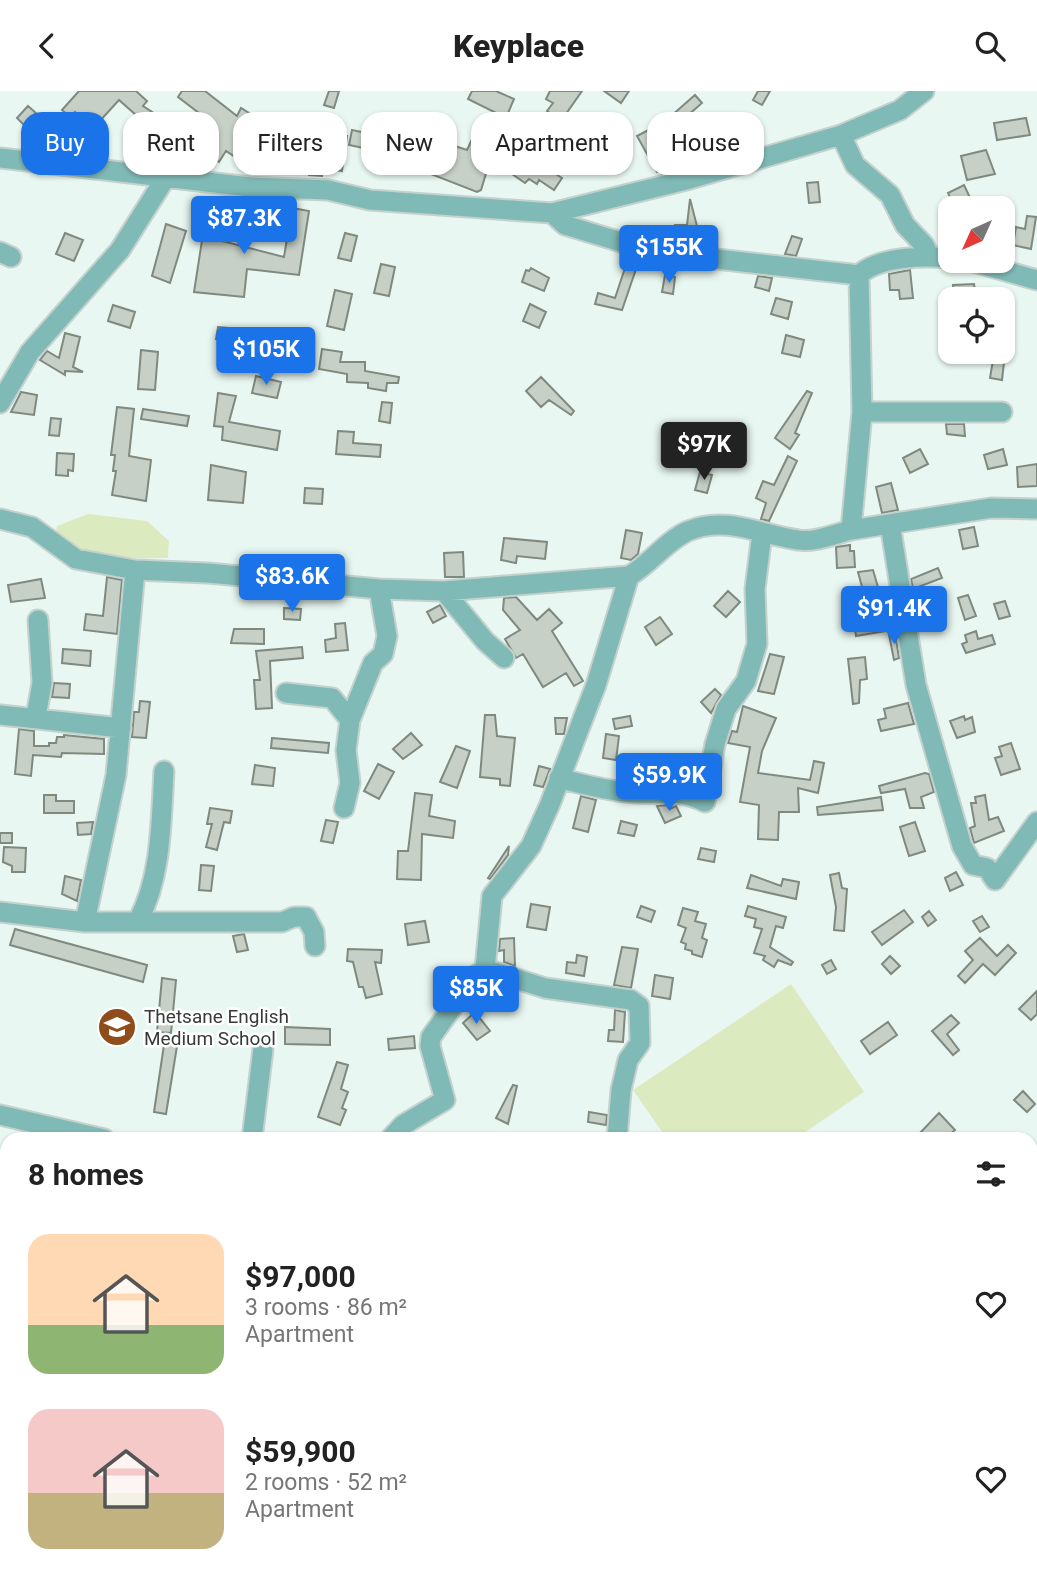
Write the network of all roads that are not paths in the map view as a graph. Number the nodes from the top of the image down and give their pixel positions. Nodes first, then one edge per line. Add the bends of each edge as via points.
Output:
1 (924, 91) edge
2 (841, 135) junction
3 (0, 158) edge
4 (166, 177) junction
5 (552, 213) junction
6 (929, 256) junction
7 (938, 257) edge
8 (1015, 273) edge
9 (859, 275) junction
10 (1037, 279) edge
11 (0, 403) edge
12 (862, 412) junction
13 (1002, 412) dead end
14 (1037, 509) edge
15 (0, 519) edge
16 (890, 524) junction
17 (851, 530) junction
18 (762, 533) junction
19 (135, 570) junction
20 (629, 576) junction
21 (379, 589) junction
22 (444, 591) junction
23 (38, 620) dead end
24 (505, 658) dead end
25 (286, 694) dead end
26 (0, 715) edge
27 (36, 717) junction
28 (350, 720) junction
29 (121, 728) junction
30 (164, 771) dead end
31 (559, 778) junction
32 (344, 808) dead end
33 (1037, 822) edge
34 (0, 912) edge
35 (138, 921) junction
36 (85, 922) junction
37 (316, 946) dead end
38 (485, 969) junction
39 (263, 1049) dead end
40 (0, 1115) edge
41 (74, 1132) edge
42 (253, 1132) edge
43 (396, 1132) edge
44 (618, 1132) edge

1 - 2 street via 901,110
2 - 5 street
2 - 6 street via 855,166 890,195 905,225
3 - 4 street
4 - 5 street via 328,190 370,200
4 - 11 street via 120,250 30,352
5 - 9 street via 565,225 654,252
6 - 7 street
6 - 9 street via 880,265
8 - 10 street
9 - 12 street
12 - 13 street
12 - 17 street
14 - 16 street via 990,508
15 - 19 street via 32,527 76,559
16 - 17 street
16 - 33 street via 916,685 962,846 973,865 987,868 995,880
17 - 18 street via 802,541
18 - 20 street via 723,523 690,530
18 - 31 street via 755,589 757,644 746,681 726,709 705,802 689,794 638,793
19 - 21 street
19 - 29 street
20 - 22 street
20 - 31 street via 596,685
21 - 22 street
21 - 28 street via 387,636 383,654 369,672
22 - 24 street
23 - 27 street via 42,683
25 - 28 street via 332,698
26 - 27 street
27 - 29 street
28 - 32 street via 346,750 350,783
29 - 36 street via 116,775
30 - 35 street via 159,855
31 - 38 street via 531,846 492,896
34 - 36 street
35 - 36 street
35 - 37 street via 282,922 299,916 311,924
38 - 43 street via 474,977 431,1037 445,1100
38 - 44 street via 545,988 631,1000 639,1006 640,1043 628,1060
39 - 42 street
40 - 41 street

